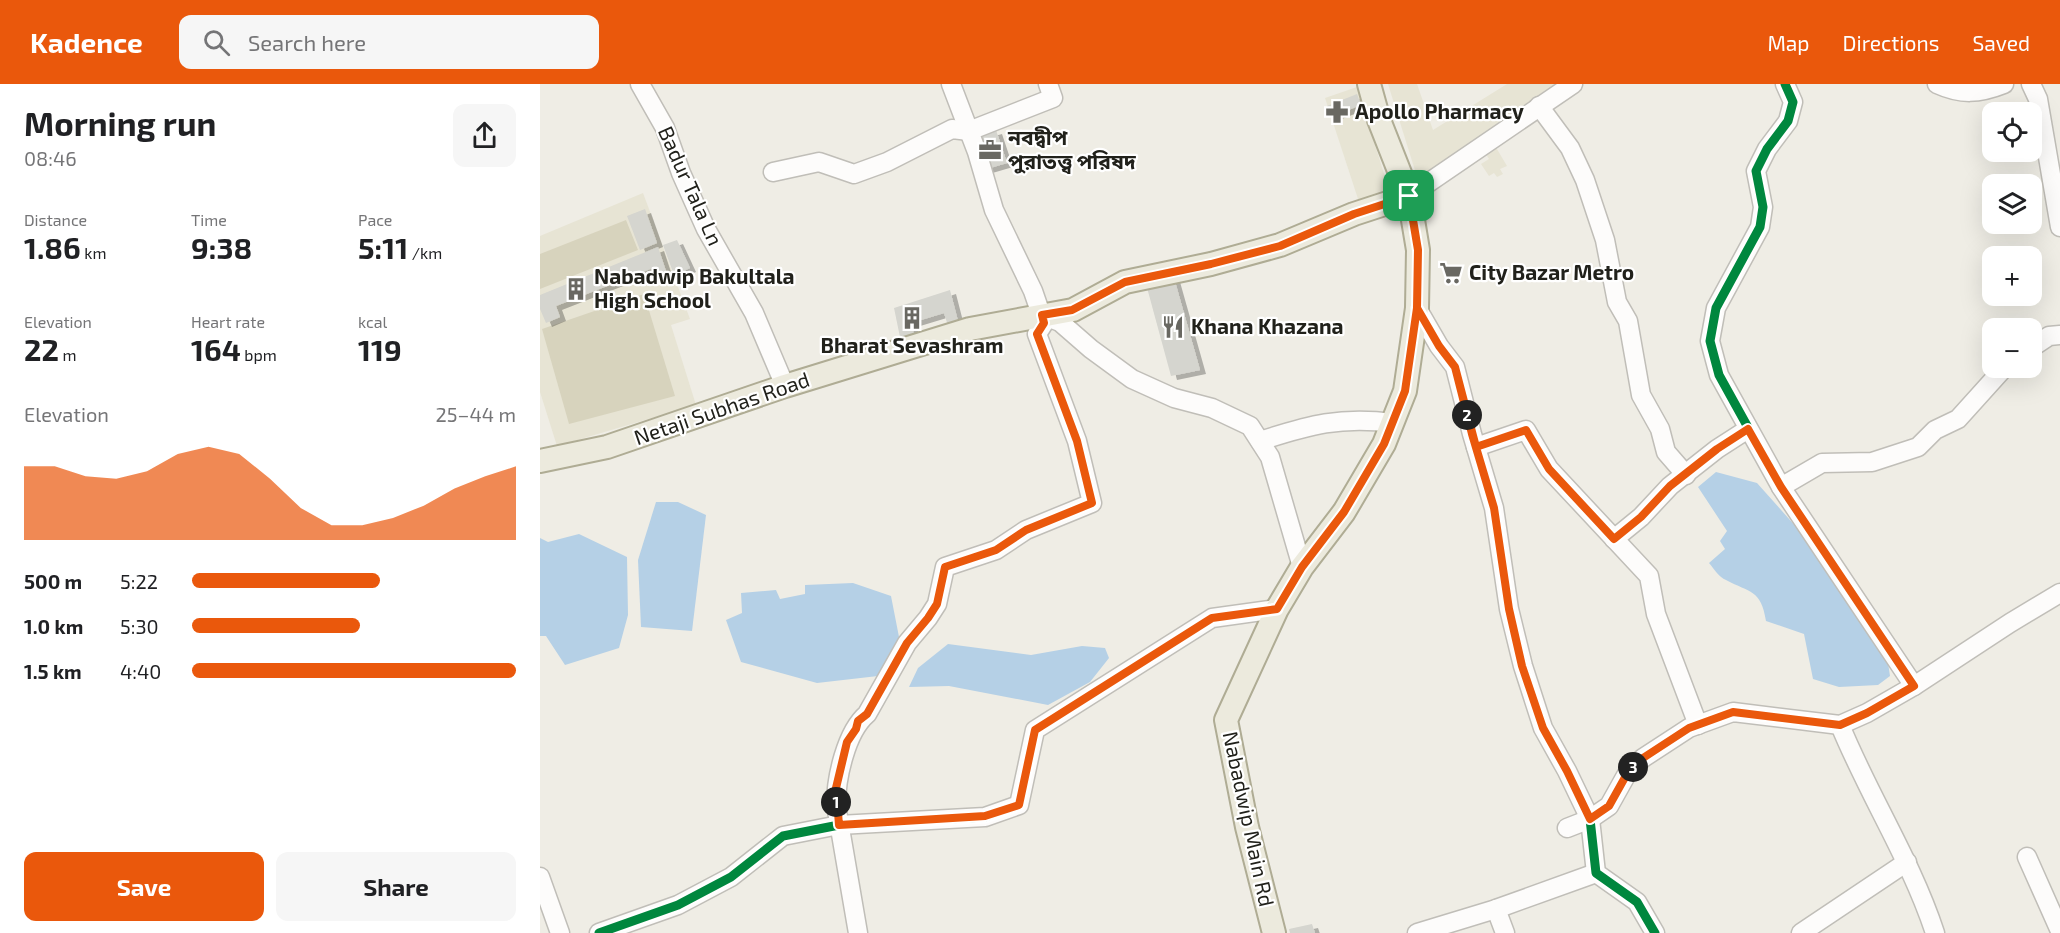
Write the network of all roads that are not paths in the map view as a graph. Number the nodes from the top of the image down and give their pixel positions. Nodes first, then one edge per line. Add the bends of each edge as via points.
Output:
1 (640, 84) edge
2 (951, 84) edge
3 (1048, 84) edge
4 (1369, 84) edge
5 (1573, 84) edge
6 (1785, 84) edge
7 (1937, 84) edge
8 (2004, 84) edge
9 (2031, 84) edge
10 (1539, 106) junction
11 (965, 131) junction
12 (773, 172) dead end
13 (1409, 196) junction
14 (2060, 228) edge
15 (1417, 308) junction
16 (1043, 319) junction
17 (2060, 335) edge
18 (2042, 341) edge
19 (1995, 378) edge
20 (785, 386) junction
21 (1393, 423) junction
22 (1748, 429) junction
23 (1260, 441) junction
24 (1476, 447) junction
25 (540, 460) edge
26 (1686, 475) junction
27 (1781, 487) junction
28 (1614, 539) junction
29 (1302, 567) junction
30 (2060, 593) edge
31 (1277, 609) junction
32 (1914, 686) junction
33 (1698, 725) junction
34 (1840, 725) junction
35 (1590, 819) junction
36 (838, 823) junction
37 (1566, 828) dead end
38 (2026, 857) dead end
39 (1906, 862) junction
40 (1596, 873) junction
41 (540, 877) edge
42 (1496, 909) junction
43 (2060, 931) edge
44 (560, 933) edge
45 (599, 933) edge
46 (858, 933) edge
47 (1274, 933) edge
48 (1417, 933) edge
49 (1505, 933) edge
50 (1655, 933) edge
51 (1801, 933) edge
52 (1935, 933) edge

1 - 20 street, Badur Tala Ln via 665,128 706,229 754,313
2 - 11 street
3 - 11 street via 1053,98
4 - 13 main road, Nabadwip Main Rd
5 - 10 street
6 - 22 street via 1793,102 1788,121 1756,171 1763,207 1760,227 1716,308 1710,341 1719,375
7 - 8 street via 1976,93
9 - 14 street via 2038,99
10 - 13 street
10 - 26 street via 1570,148 1585,180 1605,240 1617,302 1628,321 1641,395 1660,429 1666,452
11 - 12 street via 952,129 854,174 819,162
11 - 16 street via 994,210
13 - 15 main road, Nabadwip Main Rd via 1418,250
13 - 16 main road, Netaji Subhas Road via 1354,214 1280,246 1125,282 1072,310
15 - 21 main road, Nabadwip Main Rd via 1405,391
15 - 24 street via 1455,367
16 - 20 main road, Netaji Subhas Road via 970,329
16 - 23 street via 1059,322 1132,379 1250,426
16 - 36 street via 1037,334 1077,441 1092,503 1031,528 996,550 945,567 937,604 907,643 847,742 836,788
17 - 18 street
19 - 27 street via 1958,419 1935,430 1918,447 1872,462 1822,463
20 - 25 main road, Netaji Subhas Road via 607,447
21 - 23 street via 1349,419 1301,427
21 - 29 main road, Nabadwip Main Rd via 1344,512
22 - 26 street
22 - 27 street
23 - 29 street via 1270,457
24 - 28 street via 1526,430 1549,469
24 - 35 street via 1494,508 1522,666 1543,728
26 - 28 street
27 - 32 street
28 - 33 street via 1649,576 1656,614
29 - 31 main road, Nabadwip Main Rd
30 - 32 street
31 - 36 street via 1212,618 1035,730 1019,805 985,816
31 - 47 main road, Nabadwip Main Rd via 1226,720 1247,827
32 - 34 street
33 - 34 street via 1733,712
33 - 35 street via 1643,758 1628,772 1609,806
34 - 39 street
35 - 37 street
35 - 40 street
36 - 45 street via 783,836 731,877 678,905
36 - 46 street
38 - 43 street
39 - 51 street
39 - 52 street
40 - 42 street
40 - 50 street via 1637,902
41 - 44 street
42 - 48 street
42 - 49 street

